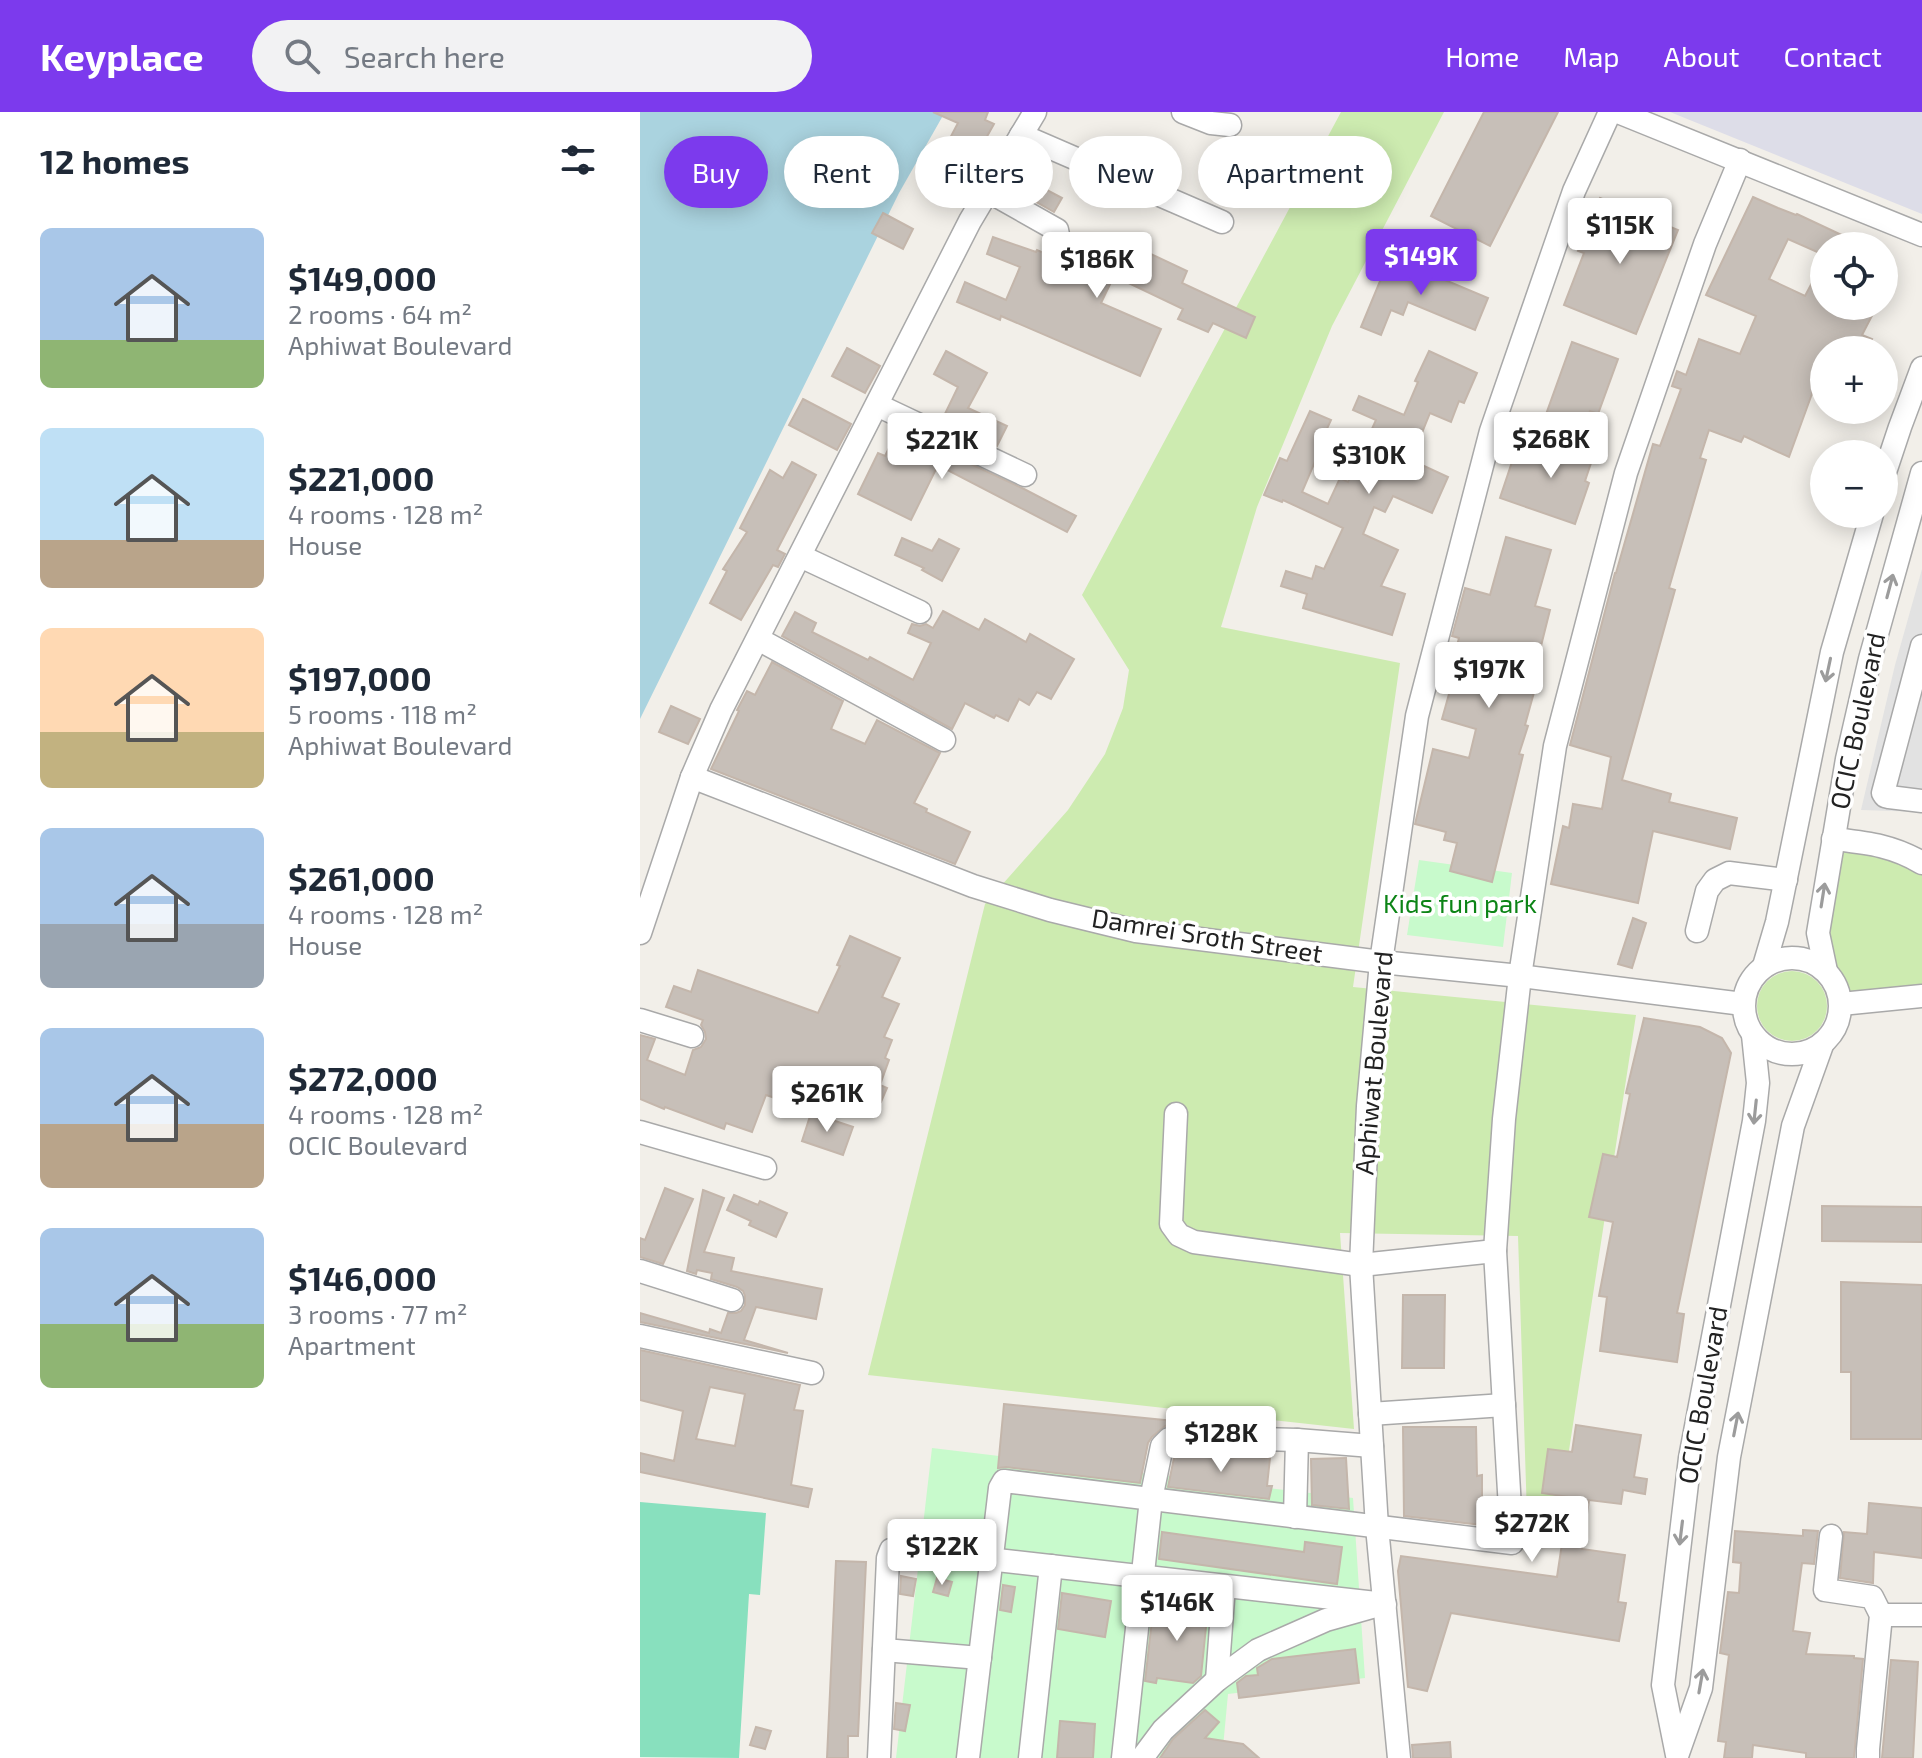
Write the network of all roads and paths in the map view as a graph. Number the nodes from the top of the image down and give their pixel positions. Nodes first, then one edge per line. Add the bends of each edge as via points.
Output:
1 (1035, 112) edge
2 (1183, 112) edge
3 (1610, 112) edge
4 (1618, 112) edge
5 (1230, 125) dead end
6 (1021, 135) joint
7 (1740, 160) junction
8 (978, 208) edge
9 (1018, 208) edge
10 (1222, 222) dead end
11 (1922, 235) edge
12 (1059, 240) dead end
13 (1922, 368) edge
14 (877, 405) junction
15 (1896, 440) edge
16 (1025, 475) dead end
17 (1919, 495) edge
18 (1868, 528) edge
19 (800, 556) junction
20 (920, 612) dead end
21 (758, 639) junction
22 (1922, 646) edge
23 (944, 740) dead end
24 (692, 777) junction
25 (1922, 801) edge
26 (1833, 839) junction
27 (1922, 863) edge
28 (1786, 880) junction
29 (1697, 931) dead end
30 (640, 933) edge
31 (1381, 962) junction
32 (1764, 966) junction
33 (1826, 971) junction
34 (1520, 976) junction
35 (1922, 996) edge
36 (1743, 1004) junction
37 (1841, 1004) junction
38 (640, 1020) edge
39 (1753, 1035) junction
40 (692, 1036) dead end
41 (1822, 1045) junction
42 (1176, 1114) dead end
43 (640, 1132) edge
44 (765, 1168) dead end
45 (1495, 1251) junction
46 (1361, 1265) junction
47 (640, 1271) edge
48 (732, 1300) dead end
49 (640, 1336) edge
50 (812, 1373) dead end
51 (1504, 1405) junction
52 (1370, 1414) junction
53 (1297, 1440) junction
54 (1372, 1446) junction
55 (1151, 1499) junction
56 (1295, 1517) junction
57 (1377, 1527) junction
58 (1831, 1536) dead end
59 (992, 1559) junction
60 (1051, 1566) junction
61 (1143, 1576) junction
62 (1224, 1586) junction
63 (1323, 1596) junction
64 (1385, 1604) junction
65 (1881, 1615) junction
66 (1922, 1615) edge
67 (1326, 1620) junction
68 (884, 1650) junction
69 (980, 1658) junction
70 (1217, 1680) junction
71 (1677, 1757) edge
72 (879, 1758) edge
73 (968, 1758) edge
74 (1030, 1758) edge
75 (1123, 1758) edge
76 (1142, 1758) edge
77 (1399, 1758) edge
78 (1868, 1758) edge

1 - 6 street
2 - 5 street
3 - 31 street, Aphiwat Boulevard via 1574,191 1491,431 1417,716
4 - 7 street
6 - 10 street
7 - 11 street
7 - 34 street via 1705,244 1626,473 1555,746
8 - 14 street
9 - 12 street via 1057,230
13 - 15 street
14 - 16 street
14 - 19 street
26 -> 17 street, OCIC Boulevard via 1870,659
18 -> 28 street, OCIC Boulevard via 1832,652
19 - 20 street
19 - 21 street
21 - 23 street
21 - 24 street
22 - 25 street via 1883,793
24 - 30 street
24 - 31 street, Damrei Sroth Street via 973,886 1050,910 1136,931
26 - 27 street via 1903,852
33 -> 26 street, OCIC Boulevard via 1818,933
28 - 29 street via 1729,873 1715,880
28 - 32 street, OCIC Boulevard
31 - 34 street, Damrei Sroth Street
31 - 46 street, Aphiwat Boulevard
32 - 33 street via 1796,957
32 - 36 street via 1753,976
33 - 37 street
34 - 36 street, Damrei Sroth Street
34 - 45 street
35 - 37 street
36 - 39 street
37 - 41 street via 1839,1019
38 - 40 street
39 - 41 street via 1767,1048 1785,1054
39 -> 71 street, OCIC Boulevard via 1758,1083 1754,1121 1690,1458 1663,1685
71 -> 41 street, OCIC Boulevard via 1701,1688 1729,1457 1793,1126
42 - 46 street via 1171,1224 1179,1235 1217,1247
43 - 44 street
45 - 46 street
45 - 51 street
46 - 52 street, Aphiwat Boulevard
47 - 48 street
49 - 50 street
51 - 52 street
51 - 57 street via 1512,1543
52 - 54 street, Aphiwat Boulevard
53 - 54 street
53 - 55 street via 1169,1439 1162,1446
53 - 56 street
54 - 57 street, Aphiwat Boulevard
55 - 56 street
55 - 59 street via 1004,1481
55 - 61 street
56 - 57 street
57 - 64 street, Aphiwat Boulevard
58 - 65 street via 1825,1590 1872,1597
59 - 60 street
59 - 68 street via 891,1550
59 - 69 street
60 - 61 street
60 - 74 street
61 - 62 street
61 - 75 street
62 - 63 street
62 - 70 street
63 - 64 street
63 - 67 street
64 - 67 street
64 - 77 street, Aphiwat Boulevard
65 - 66 street
65 - 78 street
67 - 70 street via 1258,1650
68 - 69 street
68 - 72 street
69 - 73 street
70 - 76 street via 1163,1730

